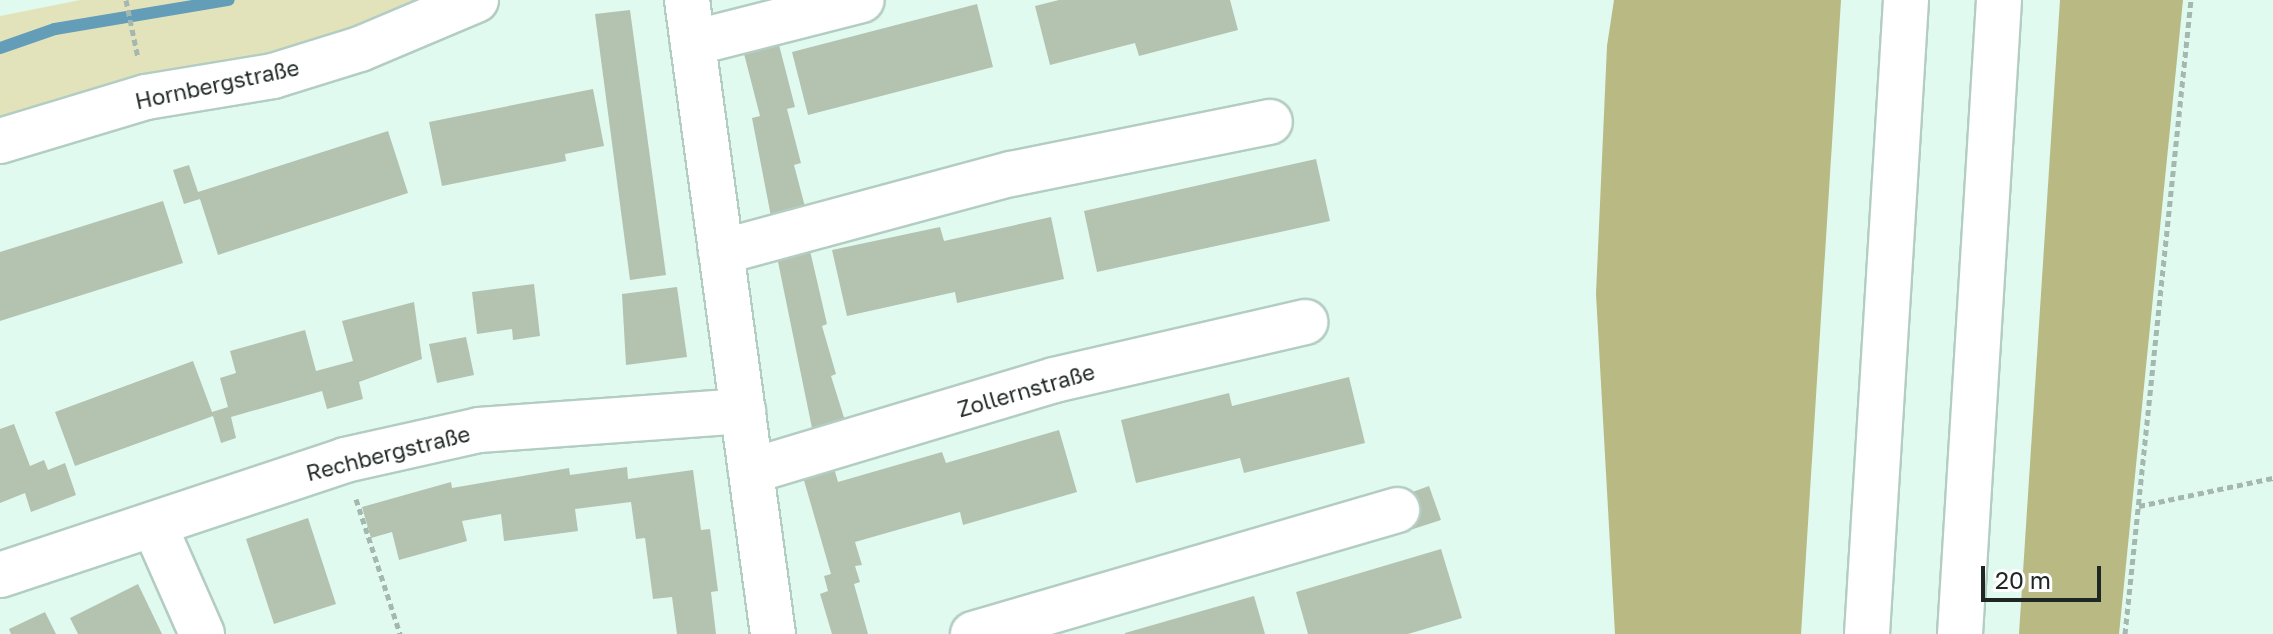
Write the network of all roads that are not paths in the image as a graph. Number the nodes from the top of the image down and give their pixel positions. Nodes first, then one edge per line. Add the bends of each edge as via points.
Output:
1 (476, 0) edge
2 (687, 0) edge
3 (862, 0) edge
4 (1906, 0) edge
5 (1999, 0) edge
6 (693, 43) junction
7 (1270, 122) dead end
8 (0, 141) edge
9 (721, 252) junction
10 (1305, 322) dead end
11 (743, 411) junction
12 (751, 471) junction
13 (1397, 510) dead end
14 (154, 525) junction
15 (0, 575) edge
16 (202, 634) edge
17 (773, 634) edge
18 (973, 634) edge
19 (1867, 634) edge
20 (1960, 634) edge

1 - 8 main road, Hornbergstraße via 360,49 273,76 146,97
2 - 6 main road
3 - 6 main road
4 - 19 main road
5 - 20 main road
6 - 9 main road
7 - 9 main road via 1011,174
9 - 11 main road
10 - 12 main road, Zollernstraße via 1054,380
11 - 12 main road
11 - 14 main road, Rechbergstraße via 479,430 345,460
12 - 17 main road
13 - 18 main road
14 - 15 main road, Rechbergstraße
14 - 16 main road

